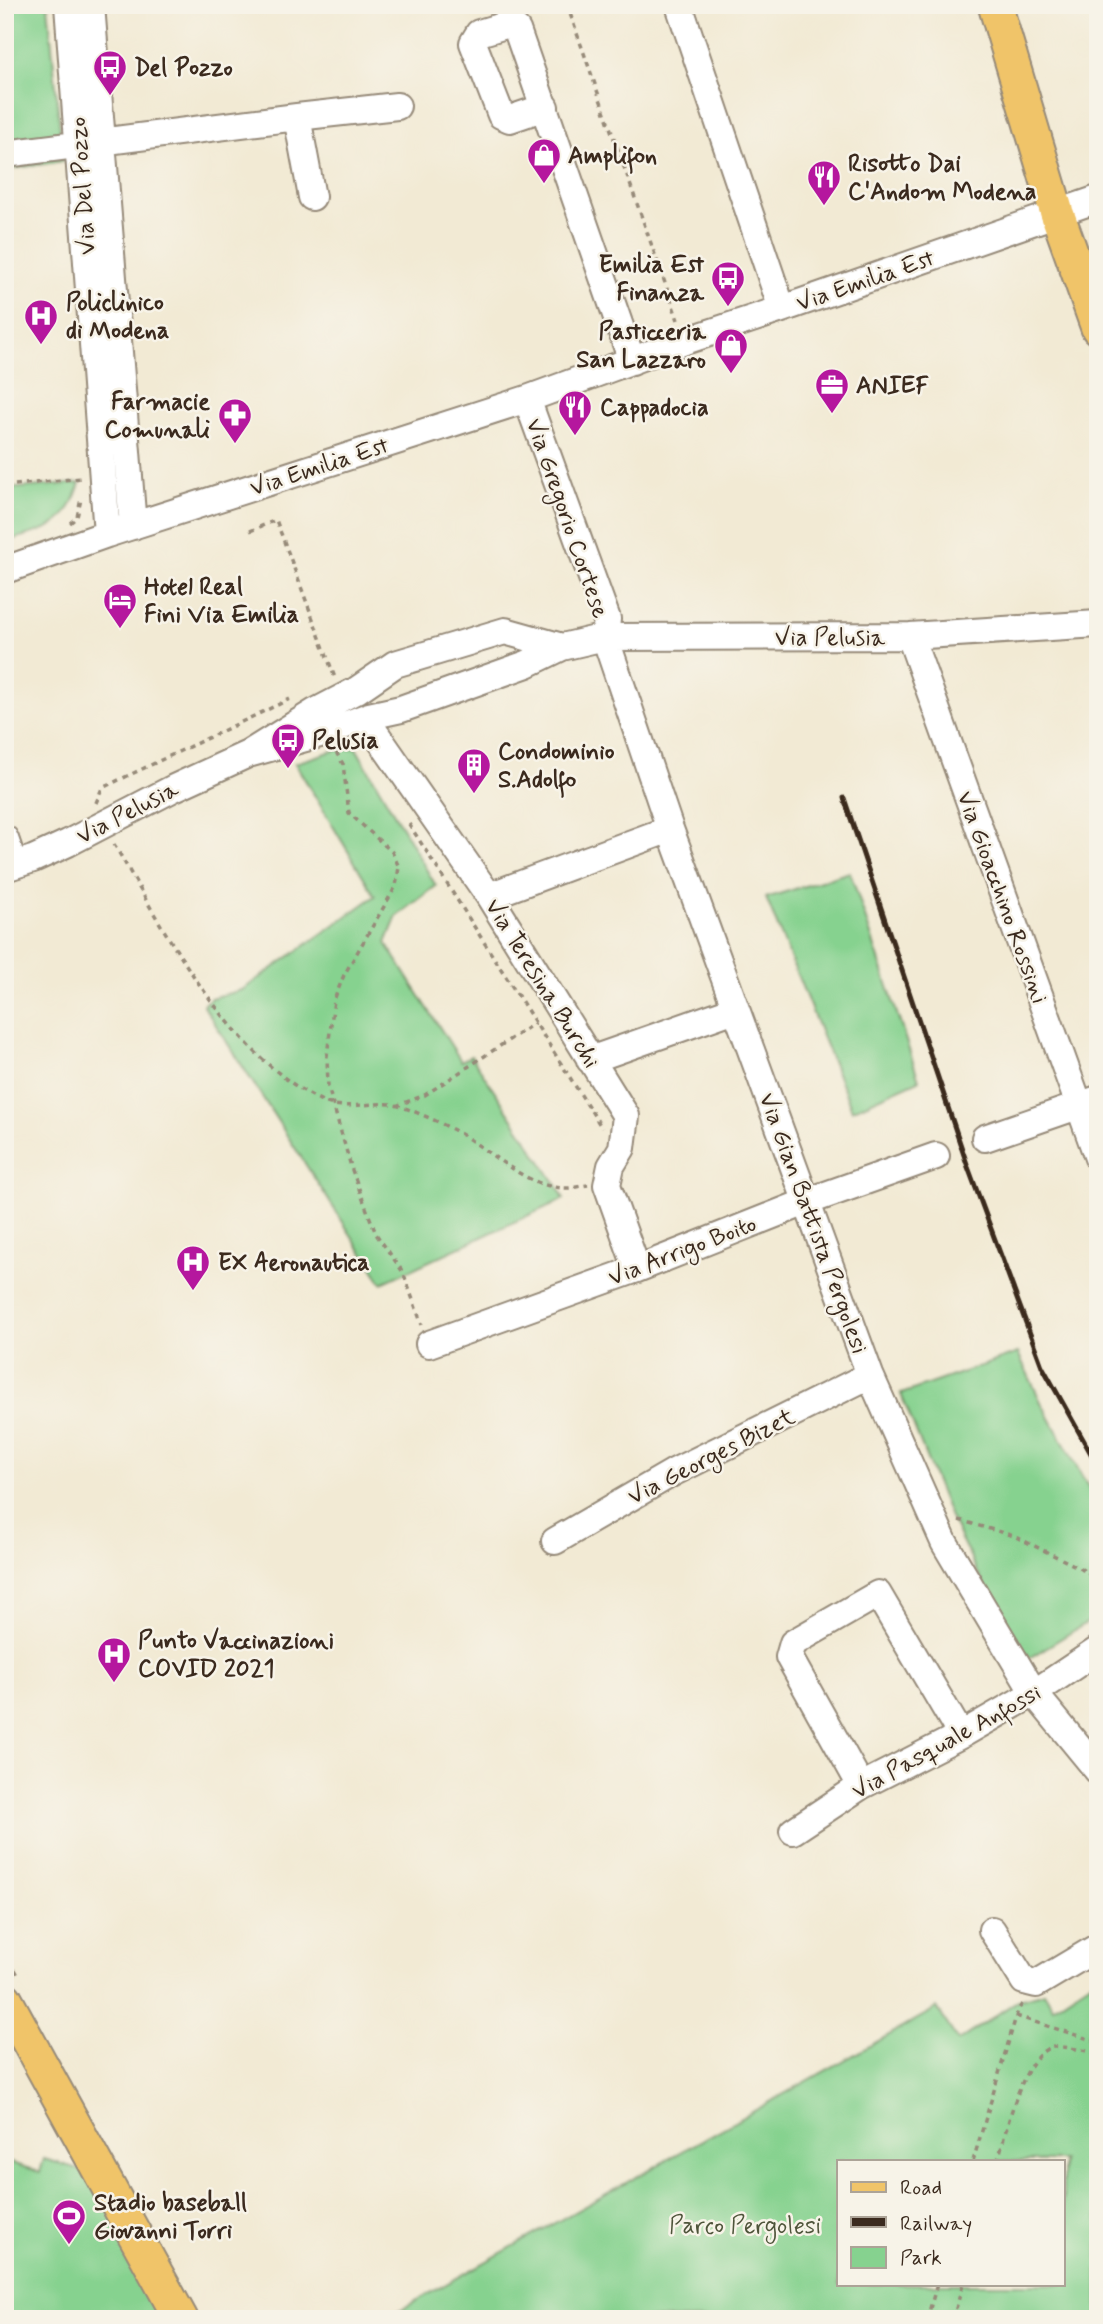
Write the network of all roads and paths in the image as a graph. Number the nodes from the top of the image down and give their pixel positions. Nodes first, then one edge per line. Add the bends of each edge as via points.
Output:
1 (68, 5) edge
2 (91, 5) edge
3 (568, 5) edge
4 (679, 5) edge
5 (995, 5) edge
6 (397, 106) dead end
7 (547, 112) dead end
8 (296, 117) junction
9 (91, 144) junction
10 (5, 154) edge
11 (312, 197) dead end
12 (1098, 199) edge
13 (1057, 213) junction
14 (782, 310) junction
15 (104, 318) junction
16 (1098, 328) edge
17 (685, 341) junction
18 (632, 361) junction
19 (527, 399) junction
20 (85, 478) dead end
21 (5, 486) edge
22 (82, 491) dead end
23 (68, 525) dead end
24 (133, 526) junction
25 (250, 531) dead end
26 (107, 534) junction
27 (5, 570) edge
28 (1098, 624) edge
29 (910, 636) junction
30 (605, 637) junction
31 (562, 647) junction
32 (327, 682) dead end
33 (357, 690) junction
34 (369, 716) junction
35 (321, 722) junction
36 (409, 823) dead end
37 (100, 826) junction
38 (670, 829) junction
39 (5, 839) edge
40 (10, 867) edge
41 (489, 896) junction
42 (736, 1009) junction
43 (535, 1023) junction
44 (590, 1060) junction
45 (1088, 1103) edge
46 (331, 1105) junction
47 (396, 1106) junction
48 (604, 1132) dead end
49 (985, 1138) dead end
50 (936, 1156) dead end
51 (1098, 1158) edge
52 (598, 1184) dead end
53 (806, 1202) junction
54 (637, 1269) junction
55 (430, 1344) joint
56 (870, 1375) junction
57 (931, 1511) junction
58 (555, 1541) dead end
59 (1098, 1580) edge
60 (1098, 1650) edge
61 (1034, 1693) junction
62 (961, 1735) junction
63 (1098, 1771) edge
64 (861, 1786) junction
65 (793, 1831) dead end
66 (992, 1930) dead end
67 (1098, 1947) edge
68 (1036, 1984) junction
69 (5, 1999) edge
70 (1016, 2016) junction
71 (1098, 2042) edge
72 (1098, 2053) edge
73 (973, 2160) edge
74 (998, 2160) edge
75 (936, 2286) edge
76 (962, 2286) edge
77 (1098, 2315) edge
78 (181, 2319) edge
79 (927, 2319) edge
80 (953, 2319) edge
81 (1062, 2319) edge

1 - 9 street, Via Del Pozzo
2 - 9 street, Via Del Pozzo
3 - 17 path
4 - 14 street
5 - 13 main road
6 - 8 street
7 - 18 street
8 - 9 street
8 - 11 street
9 - 10 street
9 - 15 street, Via Del Pozzo
12 - 13 street, Via Emilia Est
13 - 14 street, Via Emilia Est
13 - 16 main road
14 - 17 street, Via Emilia Est
15 - 24 street, Via Del Pozzo
15 - 26 street, Via Del Pozzo
17 - 18 street, Via Emilia Est
18 - 19 street, Via Emilia Est
19 - 24 street, Via Emilia Est
19 - 30 street, Via Gregorio Cortese via 607,619
20 - 21 path
22 - 23 path via 76,517
24 - 26 street, Via Emilia Est
25 - 32 path via 276,520 336,677
26 - 27 street, Via Emilia Est
28 - 29 street, Via Pelusia
29 - 30 street, Via Pelusia
29 - 45 street, Via Gioacchino Rossini
30 - 31 street, Via Pelusia
30 - 38 street, Via Gian Battista Pergolesi
31 - 33 street, Via Pelusia via 505,631 395,664
31 - 34 street, Via Pelusia via 527,664
33 - 34 street via 368,689 376,697 377,708
33 - 35 street, Via Pelusia
34 - 35 street, Via Pelusia
34 - 41 street, Via Teresina Burchi via 374,731
35 - 37 street, Via Pelusia
35 - 37 path via 307,691 102,788 96,803
35 - 46 path via 342,764 349,813 392,852 398,867 396,886 334,1000 327,1056
36 - 43 path
37 - 40 street, Via Pelusia
37 - 46 path via 166,934 242,1037 296,1084
38 - 41 street
38 - 42 street, Via Gian Battista Pergolesi
39 - 40 street
41 - 44 street, Via Teresina Burchi
42 - 44 street
42 - 53 street, Via Gian Battista Pergolesi
43 - 47 path via 425,1095
43 - 48 path
44 - 54 street, Via Teresina Burchi via 626,1116 622,1148 607,1185
45 - 49 street
45 - 51 street, Via Gioacchino Rossini
46 - 47 path
46 - 55 path via 376,1234 403,1272
47 - 52 path via 449,1127 542,1183 565,1188
50 - 53 street, Via Arrigo Boito
53 - 54 street, Via Arrigo Boito
53 - 56 street, Via Gian Battista Pergolesi
54 - 55 street, Via Arrigo Boito
56 - 57 street, Via Gian Battista Pergolesi
56 - 58 street, Via Georges Bizet via 674,1472
57 - 59 path via 1014,1536
57 - 61 street, Via Gian Battista Pergolesi via 944,1542
60 - 61 street, Via Pasquale Anfossi
61 - 62 street, Via Pasquale Anfossi
61 - 63 street, Via Gian Battista Pergolesi
62 - 64 street, Via Pasquale Anfossi
62 - 64 street via 878,1594 793,1643 789,1657
64 - 65 street, Via Pasquale Anfossi
66 - 68 street via 1024,1982
67 - 68 street
68 - 70 path
69 - 78 main road
70 - 71 path
70 - 73 path
72 - 74 path via 1052,2047 1039,2054 1015,2100
75 - 79 path
76 - 80 path
77 - 81 path via 1072,2314

